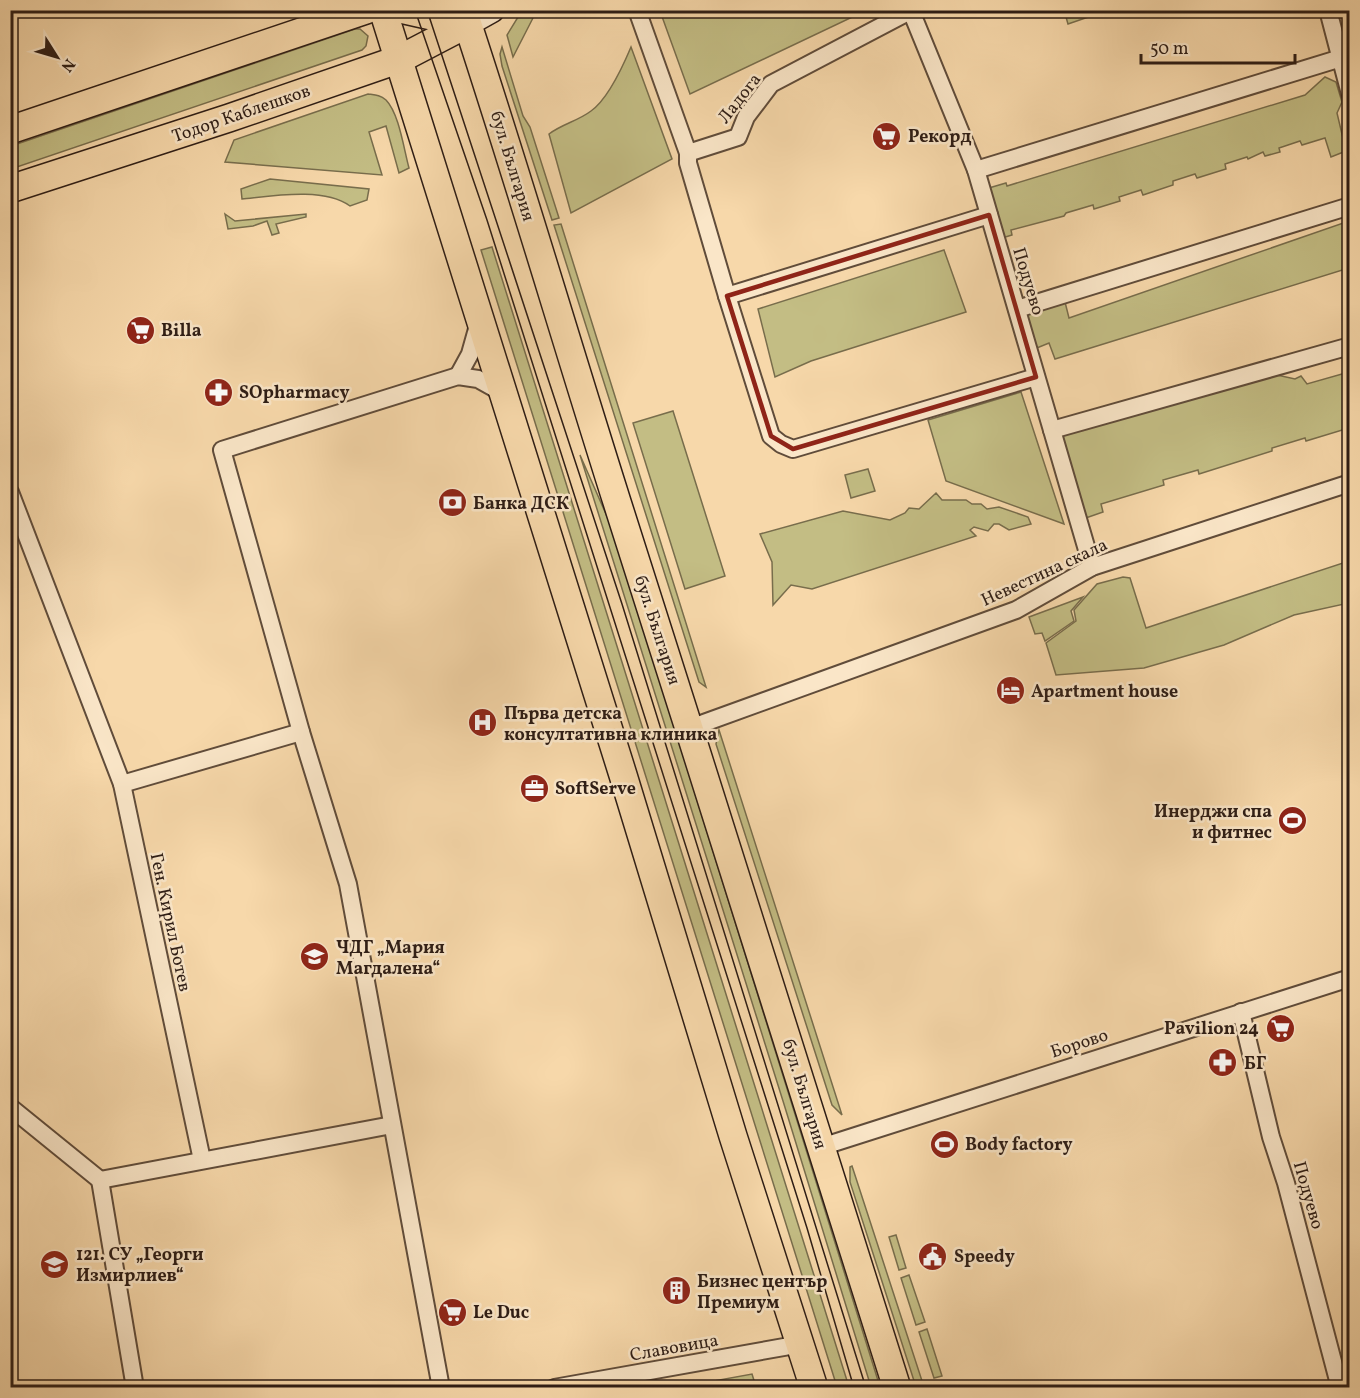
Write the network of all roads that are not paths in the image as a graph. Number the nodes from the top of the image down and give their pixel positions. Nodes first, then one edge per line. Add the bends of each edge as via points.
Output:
1 (366, 10) edge
2 (383, 10) edge
3 (405, 10) edge
4 (492, 10) edge
5 (637, 10) edge
6 (1328, 10) edge
7 (912, 11) edge
8 (465, 17) edge
9 (1341, 58) junction
10 (399, 59) junction
11 (1350, 94) edge
12 (10, 130) edge
13 (688, 153) junction
14 (976, 170) junction
15 (10, 189) edge
16 (1350, 206) edge
17 (989, 215) junction
18 (727, 296) junction
19 (1017, 309) junction
20 (480, 318) junction
21 (1350, 346) edge
22 (458, 376) junction
23 (1036, 377) junction
24 (504, 394) junction
25 (1052, 430) junction
26 (1350, 483) edge
27 (10, 492) edge
28 (1092, 567) junction
29 (690, 728) junction
30 (301, 732) junction
31 (122, 784) junction
32 (1350, 978) edge
33 (1241, 1012) junction
34 (10, 1107) edge
35 (392, 1125) junction
36 (821, 1147) junction
37 (202, 1160) junction
38 (100, 1180) junction
39 (801, 1344) junction
40 (135, 1388) edge
41 (441, 1388) edge
42 (554, 1388) edge
43 (814, 1388) edge
44 (897, 1388) edge
45 (1341, 1388) edge

1 - 12 main road
2 - 10 main road
3 - 8 main road
4 - 8 main road, Тодор Каблешков
5 - 13 street
6 - 9 street
7 - 13 street, Ладога via 771,84 746,117 738,137
7 - 14 street, Подуево
8 - 10 main road, Тодор Каблешков
8 - 29 main road, бул. България
9 - 11 street
9 - 14 street
10 - 15 main road, Тодор Каблешков
10 - 20 main road
13 - 18 street
14 - 17 street, Подуево
16 - 19 street
17 - 18 street
17 - 19 street, Подуево
18 - 23 street via 771,436 792,449
19 - 23 street, Подуево
20 - 22 street
20 - 24 main road
21 - 25 street
22 - 24 street via 478,379
22 - 30 street via 222,450
23 - 25 street, Подуево
24 - 39 main road
25 - 28 street, Подуево
26 - 28 street, Невестина скала
27 - 31 street, Ген. Кирил Ботев
28 - 29 street, Невестина скала via 1016,610
29 - 36 main road, бул. България
30 - 31 street
30 - 35 street via 348,884
31 - 37 street, Ген. Кирил Ботев
32 - 33 street, Борово
33 - 36 street, Борово
33 - 45 street, Подуево via 1271,1137
34 - 38 street
35 - 37 street
35 - 41 street
36 - 44 main road, бул. България
37 - 38 street
38 - 40 street
39 - 42 street, Славовица
39 - 43 main road

